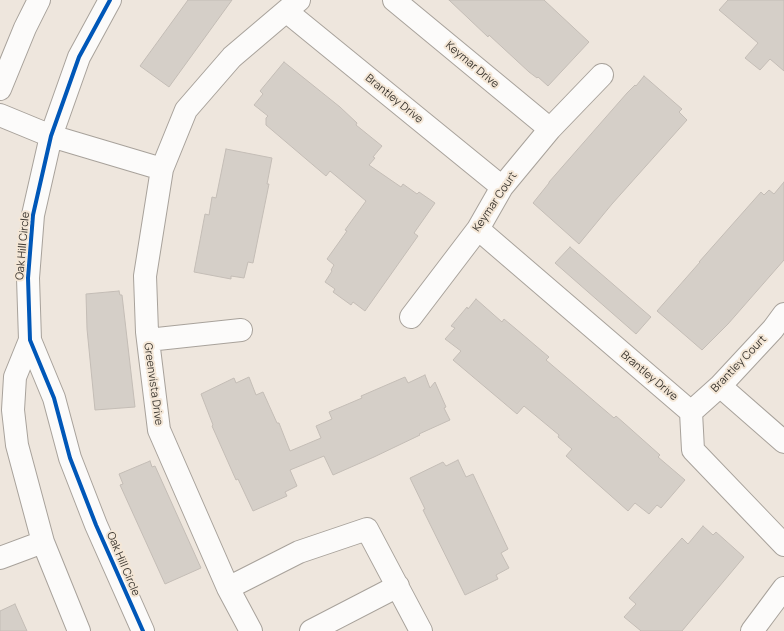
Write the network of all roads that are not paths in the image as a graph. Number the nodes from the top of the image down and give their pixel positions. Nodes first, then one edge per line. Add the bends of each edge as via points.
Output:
1 (39, 0) edge
2 (110, 0) edge
3 (394, 0) edge
4 (292, 5) edge
5 (602, 75) dead end
6 (0, 89) edge
7 (0, 115) edge
8 (550, 129) junction
9 (51, 136) junction
10 (162, 169) junction
11 (502, 187) junction
12 (478, 229) junction
13 (411, 317) dead end
14 (780, 327) edge
15 (241, 330) dead end
16 (30, 340) junction
17 (148, 340) junction
18 (720, 386) junction
19 (691, 412) junction
20 (784, 442) edge
21 (43, 542) junction
22 (784, 545) edge
23 (4, 557) edge
24 (398, 586) junction
25 (228, 588) junction
26 (784, 588) edge
27 (79, 631) edge
28 (143, 631) edge
29 (250, 631) edge
30 (311, 631) edge
31 (421, 631) edge
32 (752, 631) edge

1 - 6 street
2 - 9 street, Oak Hill Circle via 79,57
3 - 8 street, Keymar Drive
4 - 10 street, Greenvista Drive via 232,57 186,110
4 - 11 street, Brantley Drive
5 - 8 street, Keymar Court
7 - 9 street
8 - 11 street, Keymar Court
9 - 10 street
9 - 16 street, Oak Hill Circle via 33,215 28,278
10 - 17 street, Greenvista Drive via 145,276
11 - 12 street, Keymar Court
12 - 13 street, Keymar Court
12 - 19 street, Brantley Drive
14 - 18 street, Brantley Court
15 - 17 street
16 - 21 street, Oak Hill Circle via 15,377 13,410 17,445
16 - 28 street, Oak Hill Circle via 54,398 70,458 96,525
17 - 25 street, Greenvista Drive via 159,430
18 - 19 street, Brantley Court
18 - 20 street
19 - 22 street via 693,450
21 - 23 street
21 - 27 street, Oak Hill Circle
24 - 25 street via 366,529 299,552
24 - 30 street
24 - 31 street
25 - 29 street, Greenvista Drive
26 - 32 street

